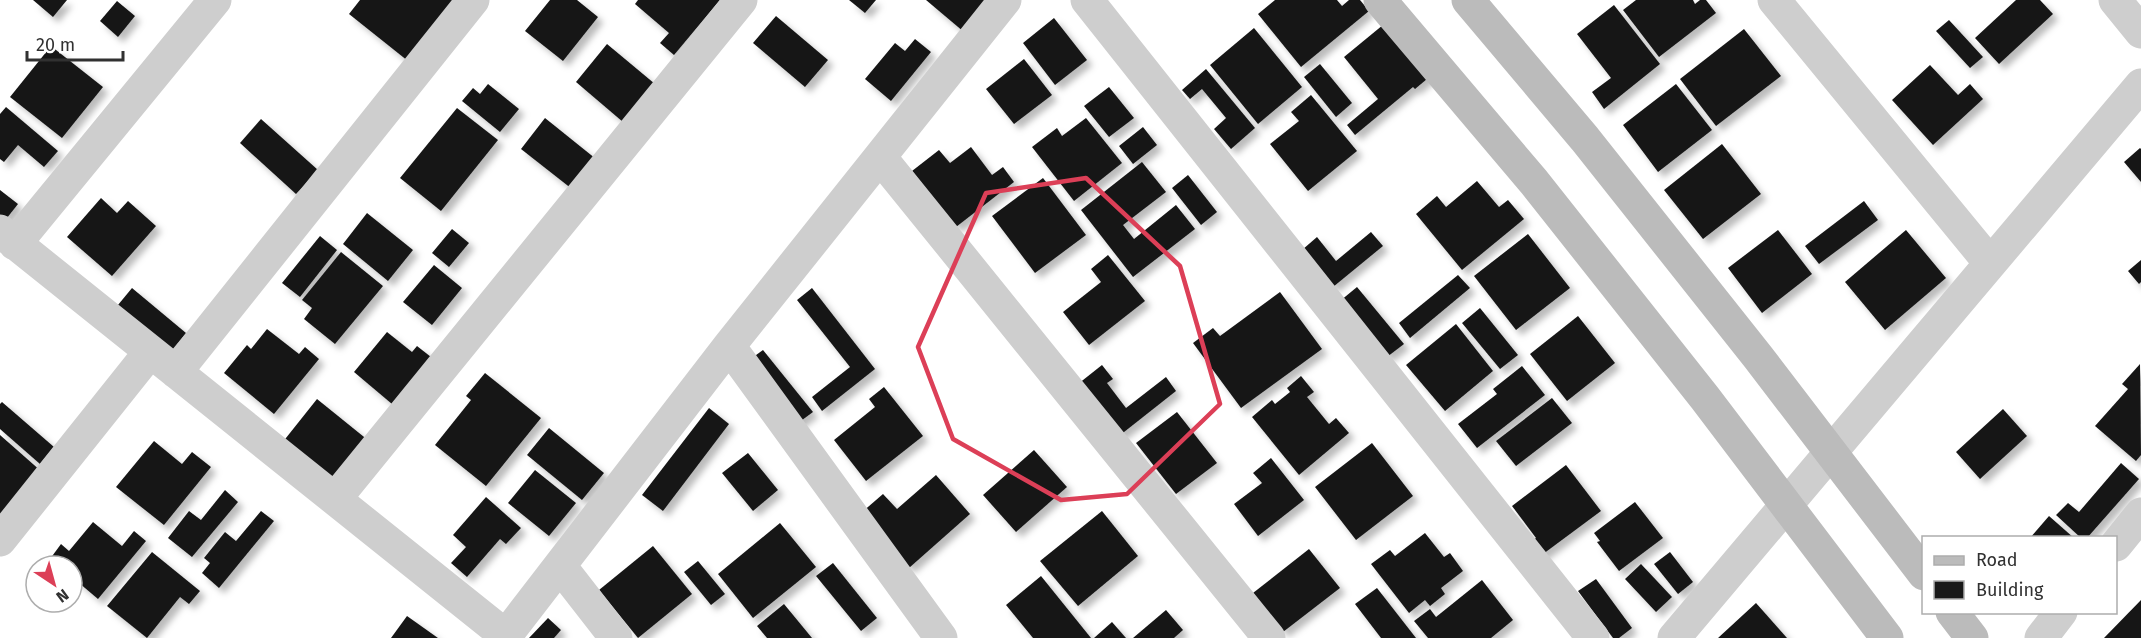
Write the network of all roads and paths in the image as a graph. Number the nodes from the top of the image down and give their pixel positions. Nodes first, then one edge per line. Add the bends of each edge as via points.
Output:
1 (215, 0) edge
2 (473, 0) edge
3 (741, 0) edge
4 (1005, 0) edge
5 (1087, 0) edge
6 (1380, 0) edge
7 (1468, 0) edge
8 (1774, 0) edge
9 (2115, 0) edge
10 (2141, 32) edge
11 (2141, 85) edge
12 (880, 157) junction
13 (8, 238) edge
14 (1990, 263) junction
15 (729, 346) junction
16 (150, 352) junction
17 (176, 372) junction
18 (1831, 453) junction
19 (335, 499) junction
20 (1786, 505) junction
21 (2141, 514) edge
22 (0, 540) edge
23 (2117, 543) edge
24 (560, 566) junction
25 (1922, 573) edge
26 (1954, 614) edge
27 (505, 637) edge
28 (616, 638) edge
29 (941, 638) edge
30 (1269, 638) edge
31 (1593, 638) edge
32 (1674, 638) edge
33 (1887, 638) edge
34 (1972, 638) edge

1 - 13 street
2 - 17 street
3 - 19 street
4 - 12 street
5 - 31 street
6 - 20 main road via 1541,191
7 - 18 main road via 1585,139
8 - 14 street
9 - 10 street
11 - 14 street
12 - 15 street
12 - 30 street
13 - 16 street
14 - 18 street
15 - 24 street
15 - 29 street
16 - 17 street
16 - 22 street
17 - 19 street
18 - 20 street
18 - 25 main road
19 - 27 street
20 - 32 street
20 - 33 main road
21 - 23 street
24 - 27 street
24 - 28 street
26 - 34 main road

